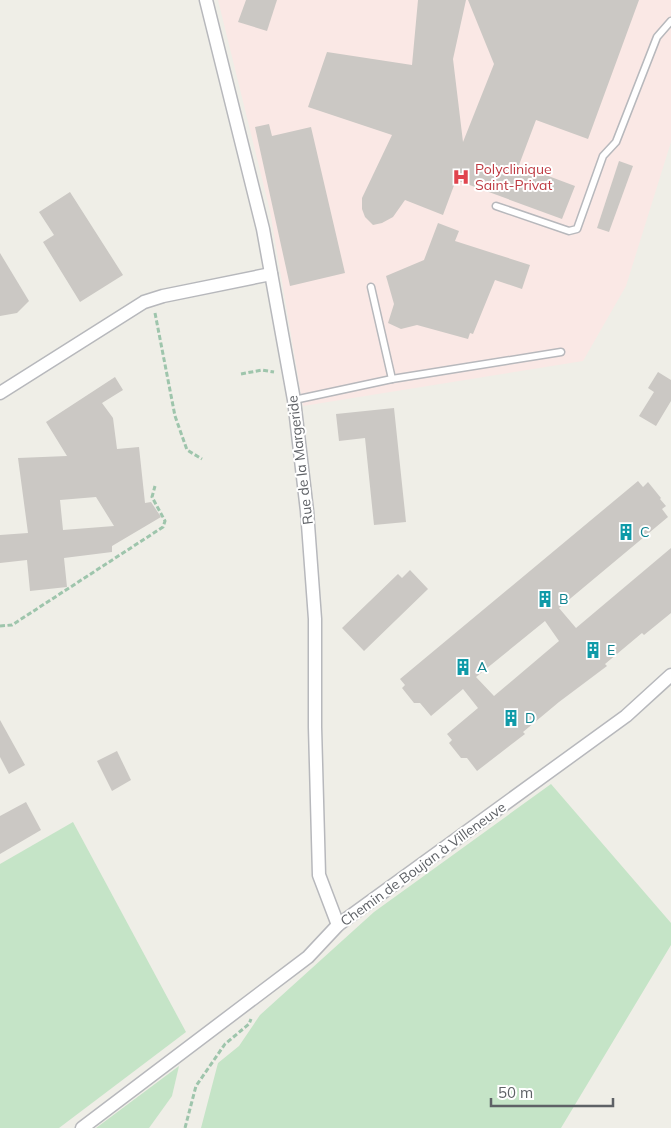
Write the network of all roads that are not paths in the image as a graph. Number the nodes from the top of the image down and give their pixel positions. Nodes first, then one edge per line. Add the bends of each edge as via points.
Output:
1 (206, 0) edge
2 (671, 21) edge
3 (496, 206) dead end
4 (271, 274) junction
5 (371, 287) dead end
6 (561, 352) dead end
7 (392, 379) junction
8 (0, 393) edge
9 (294, 400) junction
10 (671, 675) edge
11 (338, 925) junction
12 (82, 1128) edge

1 - 4 street, Rue de la Margeride
2 - 3 lane via 657,37 616,142 603,156 577,229 569,231
4 - 8 street via 144,302
4 - 9 street, Rue de la Margeride
5 - 7 lane
6 - 7 lane
7 - 9 lane
9 - 11 street, Rue de la Margeride via 315,619 314,727 319,875
10 - 11 street, Chemin de Boujan à Villeneuve via 618,722
11 - 12 street, Chemin de Boujan à Villeneuve via 308,957

